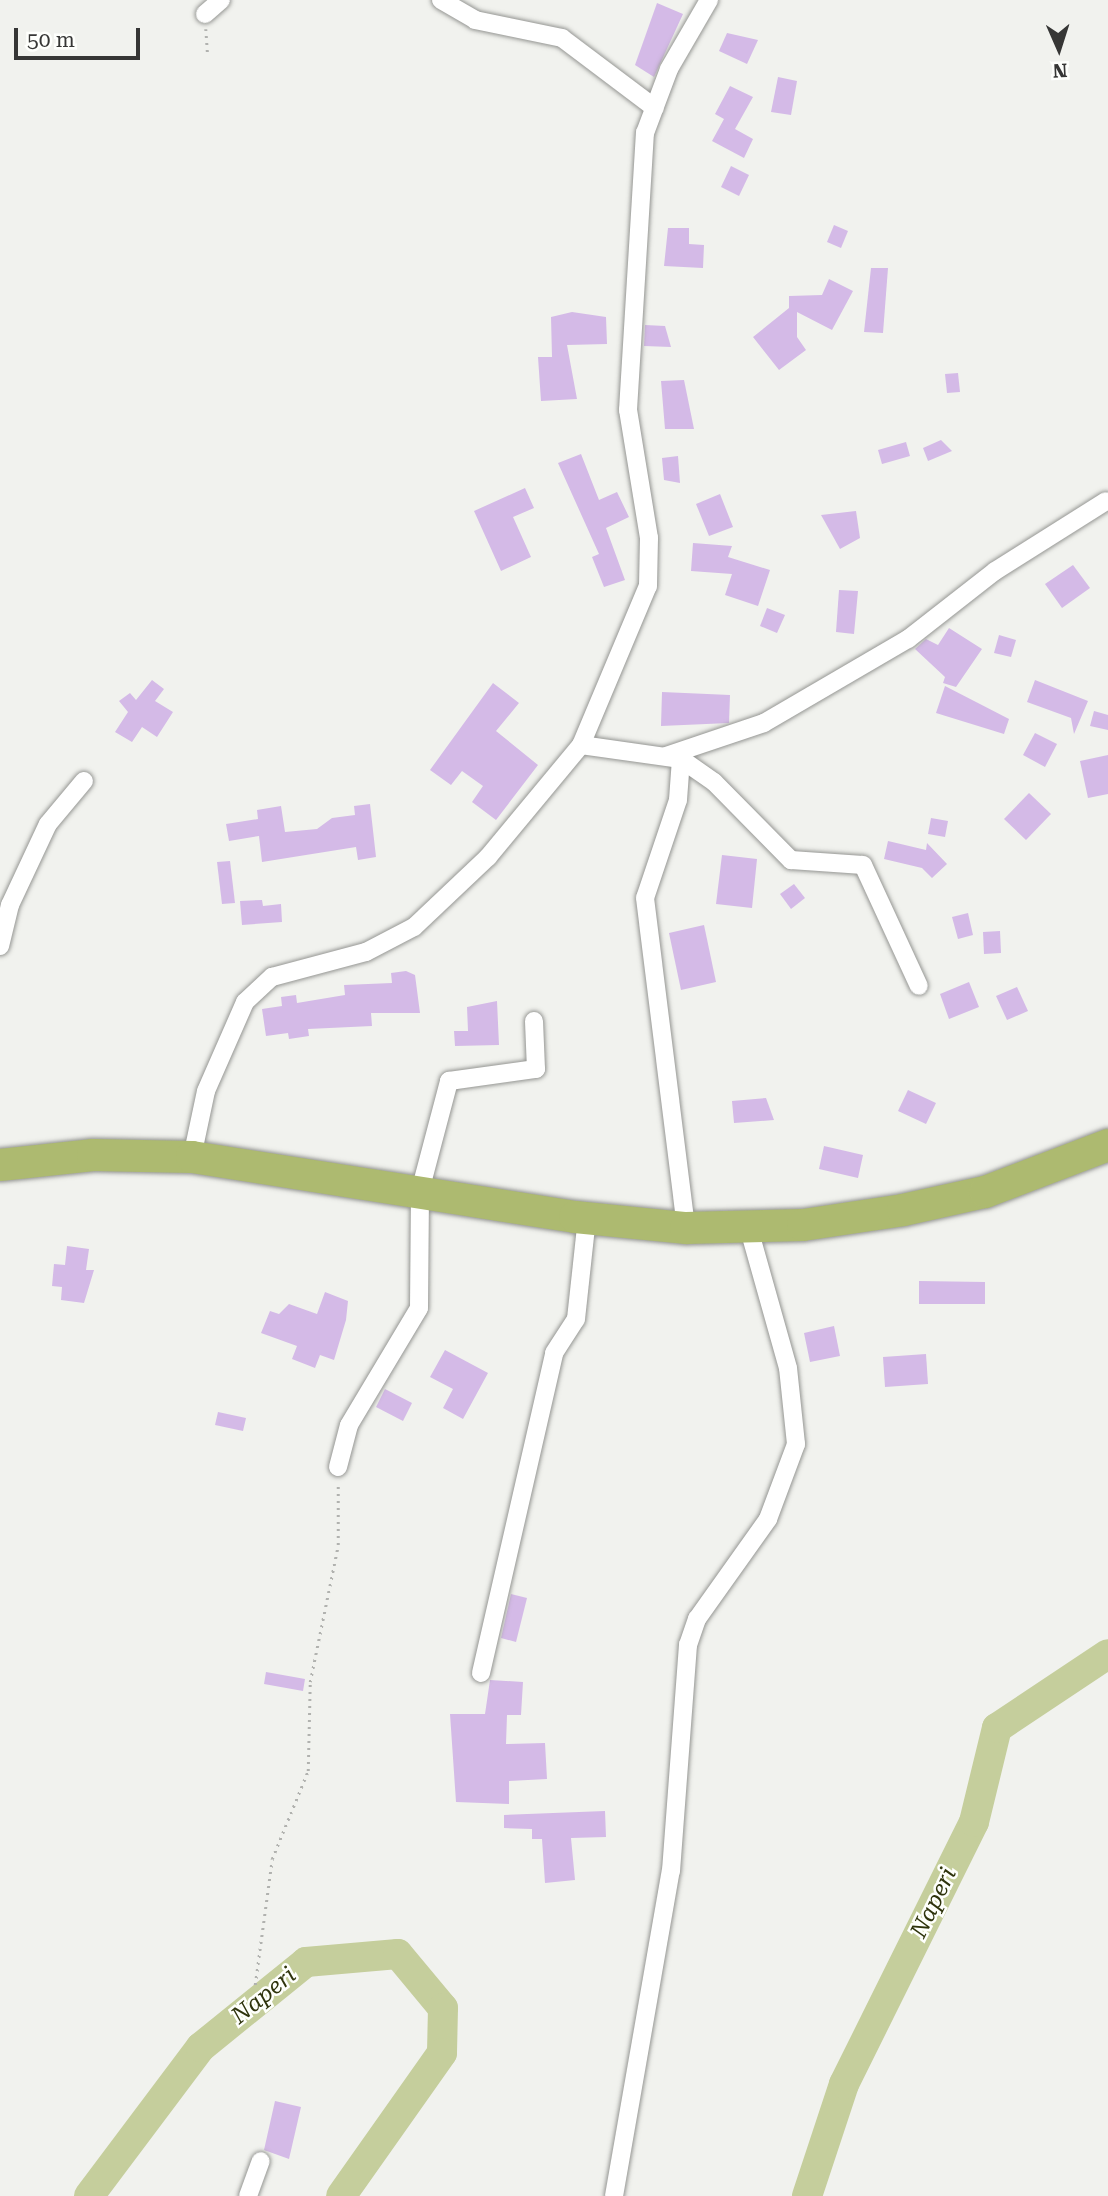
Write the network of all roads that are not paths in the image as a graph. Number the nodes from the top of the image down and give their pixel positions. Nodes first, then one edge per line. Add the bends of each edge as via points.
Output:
1 (221, 0) edge
2 (441, 0) edge
3 (709, 0) edge
4 (205, 14) dead end
5 (655, 108) junction
6 (1106, 501) dead end
7 (581, 746) junction
8 (673, 758) junction
9 (84, 781) dead end
10 (0, 946) edge
11 (919, 986) dead end
12 (534, 1021) dead end
13 (1108, 1145) edge
14 (192, 1157) junction
15 (0, 1165) edge
16 (420, 1191) junction
17 (587, 1218) junction
18 (748, 1226) junction
19 (685, 1228) junction
20 (338, 1467) road end
21 (481, 1673) dead end
22 (261, 2161) dead end
23 (248, 2196) edge
24 (614, 2196) edge

1 - 4 street
2 - 5 street via 475,20 562,38
3 - 5 street via 669,69
5 - 7 street via 639,184 628,410 649,538 648,586
6 - 8 street via 995,570 908,639 764,723
7 - 8 street
7 - 14 street via 488,857 414,927 366,952 272,977 245,1002 206,1091
8 - 11 street via 714,782 792,860 857,863 869,870
8 - 19 street via 678,800 645,898
9 - 10 street via 48,824 10,905
12 - 16 street via 536,1069 449,1081
13 - 18 highway via 985,1192 803,1225
14 - 15 highway via 93,1155
14 - 16 highway
16 - 17 highway
16 - 20 street via 419,1308 349,1425
17 - 19 highway
17 - 21 street via 576,1319 554,1353
18 - 19 highway
18 - 24 street via 788,1368 796,1444 768,1519 697,1619 688,1645 671,1871
22 - 23 street

